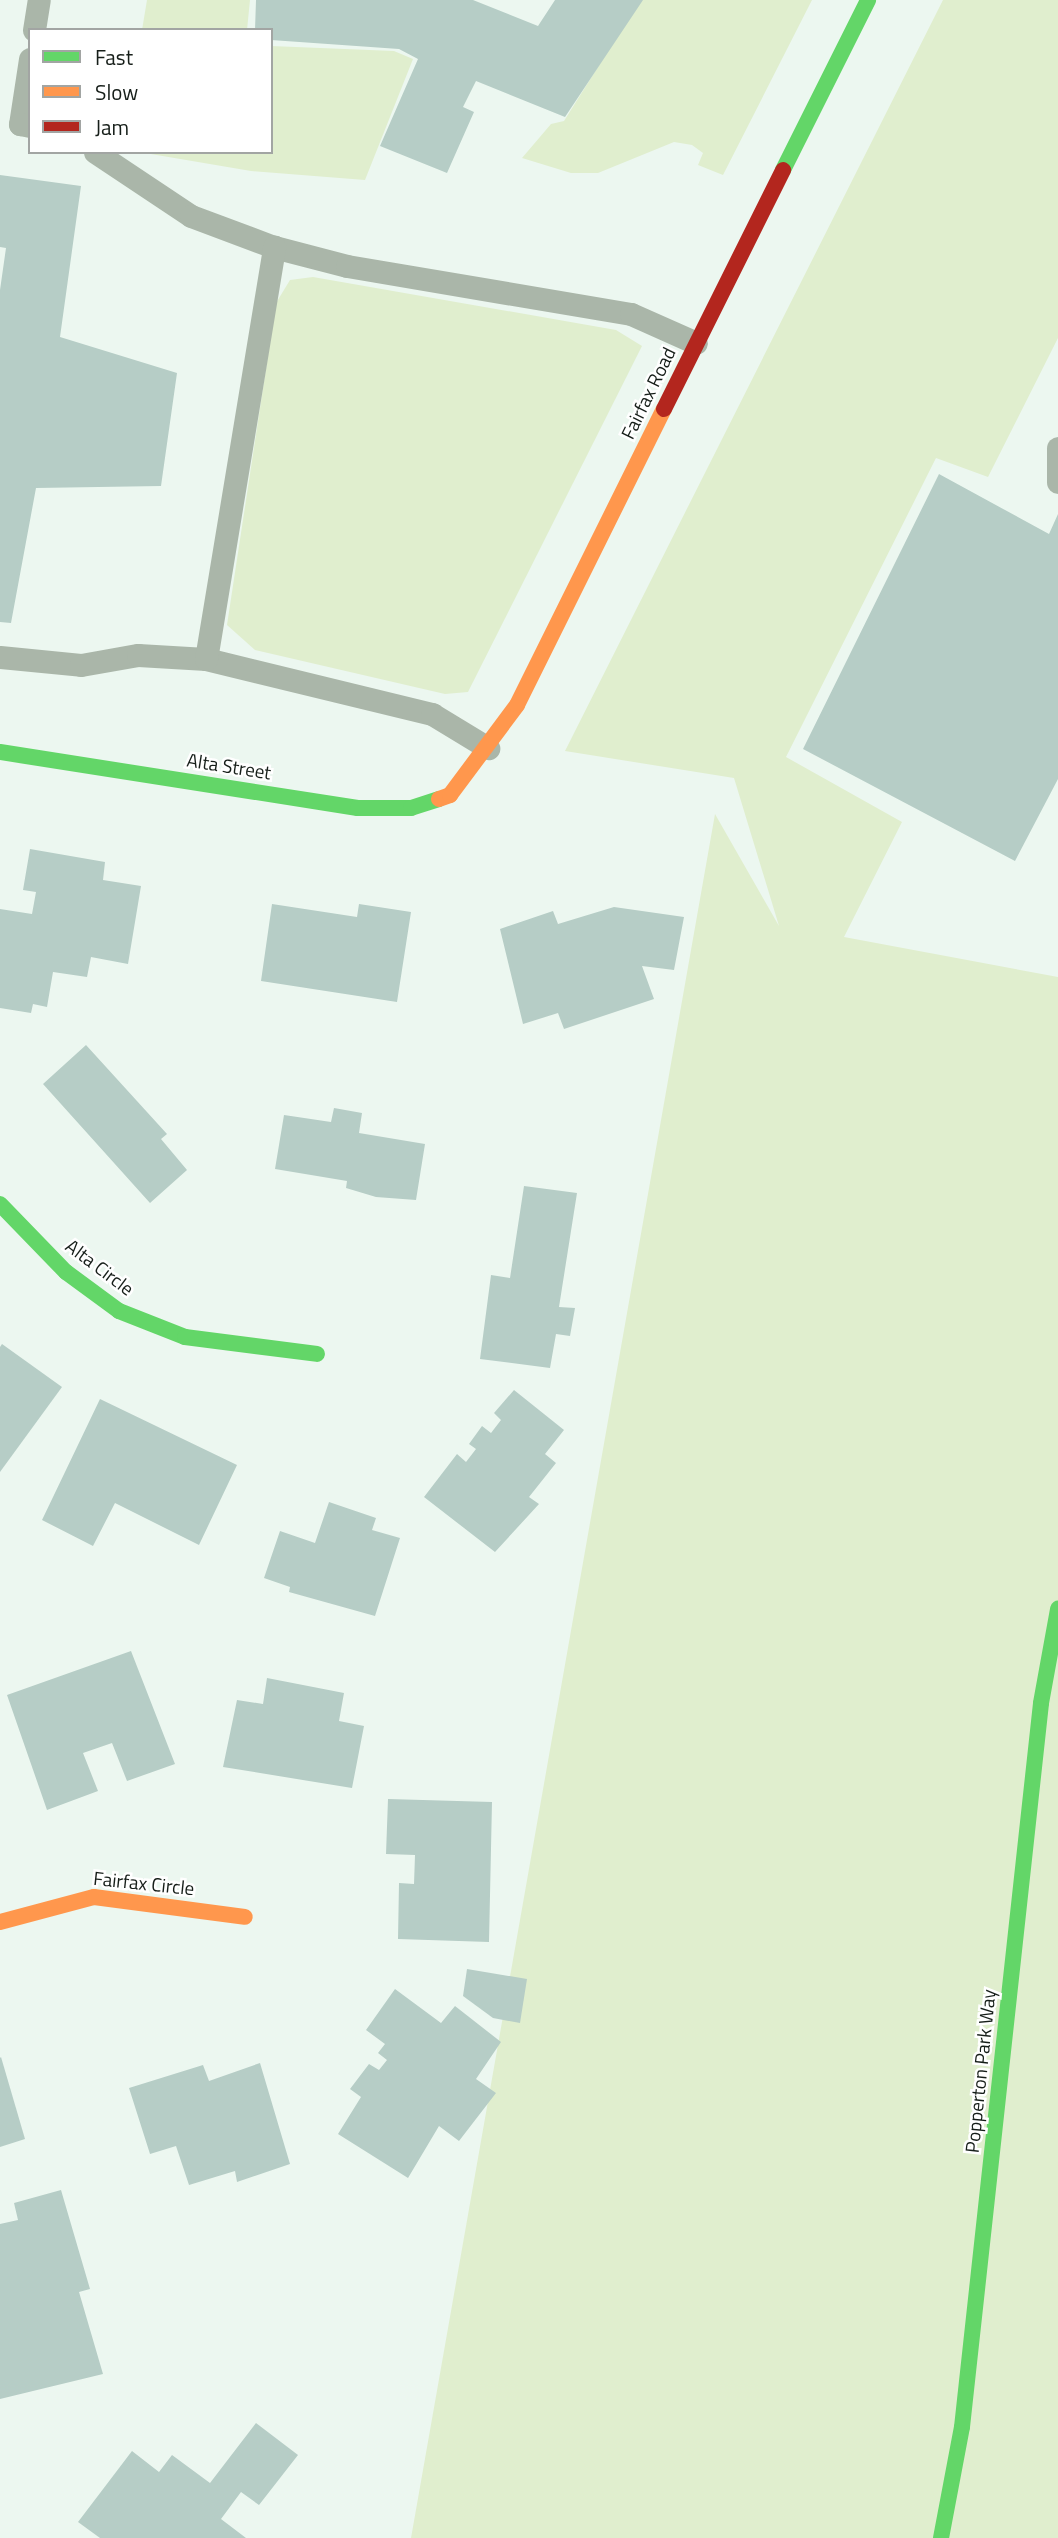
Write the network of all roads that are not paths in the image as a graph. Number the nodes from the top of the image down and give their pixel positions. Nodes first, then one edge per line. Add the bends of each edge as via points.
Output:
1 (39, 0) edge
2 (868, 0) edge
3 (34, 28) edge
4 (28, 67) edge
5 (16, 124) edge
6 (98, 154) edge
7 (274, 247) junction
8 (696, 344) junction
9 (1058, 448) edge
10 (1058, 482) edge
11 (0, 657) edge
12 (206, 659) junction
13 (488, 748) junction
14 (0, 752) edge
15 (450, 795) joint
16 (0, 1204) edge
17 (317, 1354) dead end
18 (1058, 1609) edge
19 (245, 1917) dead end
20 (0, 1922) edge
21 (941, 2538) edge

1 - 3 lane
2 - 8 street, Fairfax Road
4 - 5 lane
6 - 7 lane via 191,216
7 - 8 lane via 347,266 631,314
7 - 12 lane
8 - 13 street, Fairfax Road via 517,705
9 - 10 lane
11 - 12 lane via 81,665 138,655
12 - 13 lane via 432,714
13 - 15 street, Fairfax Road
14 - 15 street, Alta Street via 358,808 411,808
16 - 17 street, Alta Circle via 66,1272 119,1311 185,1337
18 - 21 street, Popperton Park Way via 1041,1703 962,2427
19 - 20 street, Fairfax Circle via 94,1896

